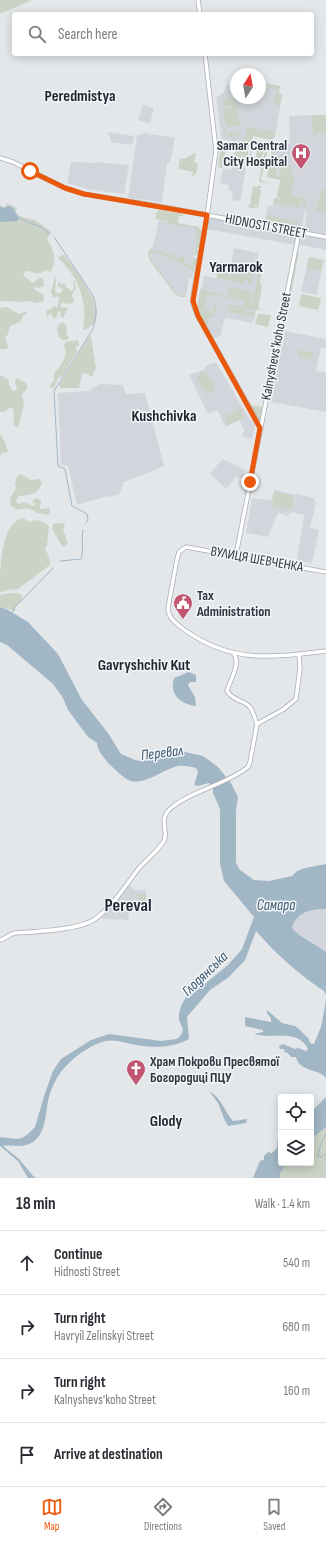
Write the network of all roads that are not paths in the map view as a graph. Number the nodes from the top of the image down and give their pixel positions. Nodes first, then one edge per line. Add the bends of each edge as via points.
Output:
1 (198, 0) edge
2 (200, 12) edge
3 (205, 56) edge
4 (0, 158) edge
5 (207, 215) junction
6 (299, 232) junction
7 (326, 237) edge
8 (260, 428) junction
9 (236, 555) junction
10 (326, 572) edge
11 (326, 651) edge
12 (234, 654) junction
13 (299, 654) junction
14 (257, 724) junction
15 (0, 940) edge

1 - 2 street
3 - 5 street via 216,150
4 - 5 street, HIDNOSTI STREET via 84,194
5 - 6 street, HIDNOSTI STREET
5 - 8 street via 193,304
6 - 7 street, HIDNOSTI STREET
6 - 8 street, Kalnyshevsʹkoho Street
8 - 9 street, Kalnyshevsʹkoho Street
9 - 10 street, ВУЛИЦЯ ШЕВЧЕНКА
9 - 12 street, ВУЛИЦЯ ШЕВЧЕНКА via 189,546 181,550 168,608 172,619 190,634
11 - 13 street
12 - 13 street via 268,657
12 - 14 street via 236,665 227,691 229,695 248,706
13 - 14 street via 296,699
14 - 15 street via 248,767 170,809 165,817 165,839 96,919 68,927 15,933

